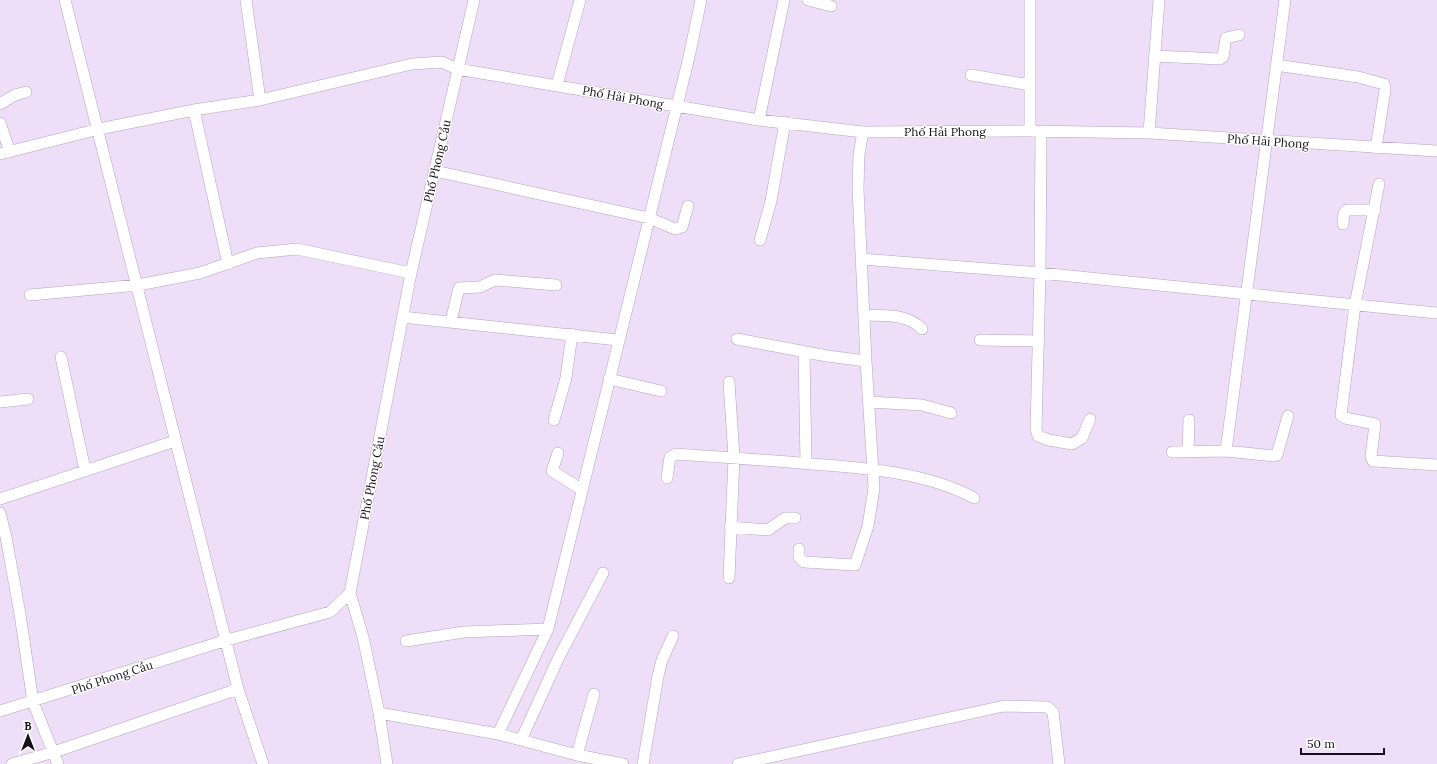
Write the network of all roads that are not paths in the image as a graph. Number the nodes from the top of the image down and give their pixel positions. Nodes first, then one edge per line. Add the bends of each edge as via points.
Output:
1 (65, 0) edge
2 (246, 0) edge
3 (474, 0) edge
4 (580, 0) edge
5 (701, 0) edge
6 (784, 0) edge
7 (808, 0) edge
8 (1030, 0) edge
9 (1160, 0) edge
10 (1285, 0) edge
11 (831, 6) dead end
12 (1239, 35) dead end
13 (1154, 56) junction
14 (1276, 65) junction
15 (457, 69) junction
16 (971, 75) dead end
17 (557, 85) junction
18 (1030, 85) junction
19 (26, 92) dead end
20 (260, 100) junction
21 (0, 104) edge
22 (676, 107) junction
23 (194, 110) junction
24 (759, 120) junction
25 (785, 122) junction
26 (0, 123) edge
27 (99, 129) junction
28 (860, 131) junction
29 (1036, 131) junction
30 (1149, 133) junction
31 (1265, 141) junction
32 (1376, 148) junction
33 (1437, 151) edge
34 (5, 153) edge
35 (435, 170) junction
36 (1379, 184) dead end
37 (688, 206) dead end
38 (1375, 210) junction
39 (649, 218) junction
40 (1343, 224) dead end
41 (760, 240) dead end
42 (861, 259) junction
43 (228, 264) junction
44 (411, 273) junction
45 (1040, 273) junction
46 (138, 284) junction
47 (556, 285) dead end
48 (1246, 293) junction
49 (30, 295) dead end
50 (1355, 305) junction
51 (1437, 313) edge
52 (864, 315) junction
53 (402, 317) junction
54 (451, 322) junction
55 (922, 329) dead end
56 (572, 334) junction
57 (737, 339) dead end
58 (618, 340) junction
59 (980, 340) dead end
60 (1039, 341) junction
61 (804, 352) junction
62 (61, 357) dead end
63 (866, 361) junction
64 (609, 379) junction
65 (728, 382) dead end
66 (662, 391) dead end
67 (28, 400) dead end
68 (0, 402) edge
69 (869, 402) junction
70 (951, 413) dead end
71 (1288, 416) dead end
72 (1090, 419) dead end
73 (554, 420) dead end
74 (1189, 420) dead end
75 (175, 441) junction
76 (1226, 451) junction
77 (1172, 452) dead end
78 (1188, 452) junction
79 (558, 453) dead end
80 (734, 457) junction
81 (806, 463) junction
82 (1437, 465) edge
83 (874, 469) junction
84 (85, 470) junction
85 (667, 478) dead end
86 (581, 489) junction
87 (974, 498) dead end
88 (0, 499) edge
89 (0, 513) edge
90 (795, 518) dead end
91 (730, 527) junction
92 (799, 549) dead end
93 (603, 573) dead end
94 (728, 578) dead end
95 (350, 593) junction
96 (548, 628) junction
97 (673, 636) dead end
98 (227, 640) junction
99 (406, 641) dead end
100 (238, 689) junction
101 (594, 694) dead end
102 (32, 702) junction
103 (0, 711) edge
104 (379, 713) junction
105 (510, 738) junction
106 (54, 752) junction
107 (577, 755) junction
108 (12, 764) edge
109 (58, 764) edge
110 (263, 764) edge
111 (387, 764) edge
112 (623, 764) edge
113 (643, 764) edge
114 (738, 764) edge
115 (1060, 764) edge

1 - 27 street
2 - 20 street
3 - 15 street, Phố Phong Cầu
4 - 17 street
5 - 22 street
6 - 24 street
7 - 11 street
8 - 18 street
9 - 13 street
10 - 14 street
12 - 13 street via 1226,38 1223,57 1220,59
13 - 30 street
14 - 31 street
14 - 32 street via 1358,77 1384,84
15 - 17 street, Phố Hải Phong
15 - 20 street, Phố Hải Phong via 442,62 412,64
15 - 35 street, Phố Phong Cầu
16 - 18 street
17 - 22 street, Phố Hải Phong
18 - 29 street
19 - 21 street
20 - 23 street, Phố Hải Phong
22 - 24 street, Phố Hải Phong
22 - 39 street
23 - 27 street, Phố Hải Phong
23 - 43 street
24 - 25 street, Phố Hải Phong
25 - 28 street, Phố Hải Phong
25 - 41 street via 771,201
26 - 34 street
27 - 34 street, Phố Hải Phong
27 - 46 street
28 - 29 street, Phố Hải Phong
28 - 42 street via 858,189
29 - 30 street, Phố Hải Phong
29 - 45 street
30 - 31 street, Phố Hải Phong
31 - 32 street, Phố Hải Phong
31 - 48 street
32 - 33 street, Phố Hải Phong
35 - 39 street
35 - 44 street, Phố Phong Cầu
36 - 38 street
37 - 39 street via 682,227 675,229
38 - 40 street via 1347,210 1344,213
38 - 50 street
39 - 58 street
42 - 45 street
42 - 52 street
43 - 44 street via 257,253 297,249
43 - 46 street via 200,273
44 - 53 street, Phố Phong Cầu
45 - 48 street
45 - 60 street
46 - 49 street
46 - 75 street
47 - 54 street via 495,280 476,288 459,288
48 - 50 street
48 - 76 street
50 - 51 street
50 - 82 street via 1341,415 1375,424 1371,457 1373,461
52 - 55 street via 907,318 916,322
52 - 63 street
53 - 54 street
53 - 95 street, Phố Phong Cầu
54 - 56 street
56 - 58 street
56 - 73 street via 566,378
57 - 61 street
58 - 64 street
59 - 60 street
60 - 72 street via 1036,429 1038,436 1072,444 1082,438
61 - 63 street
61 - 81 street
62 - 84 street
63 - 69 street
64 - 66 street
64 - 86 street
65 - 80 street
67 - 68 street
69 - 70 street via 922,405
69 - 83 street
71 - 76 street via 1277,455
74 - 78 street
75 - 84 street
75 - 98 street
76 - 78 street
77 - 78 street
79 - 86 street via 552,471
80 - 81 street
80 - 85 street via 672,455
80 - 91 street
81 - 83 street
83 - 87 street via 940,484
83 - 92 street via 872,505 855,565 804,562 799,557
84 - 88 street
86 - 96 street
89 - 102 street via 20,614
90 - 91 street via 785,518 768,530
91 - 94 street
93 - 105 street via 558,659
95 - 98 street, Phố Phong Cầu via 330,612
95 - 104 street via 363,637
96 - 99 street via 464,632
96 - 105 street
97 - 113 street via 658,676
98 - 100 street
98 - 102 street, Phố Phong Cầu
100 - 106 street
100 - 110 street
101 - 107 street
102 - 103 street, Phố Phong Cầu
102 - 106 street
104 - 105 street
104 - 111 street
105 - 107 street
106 - 108 street
106 - 109 street
107 - 112 street
114 - 115 street via 1004,706 1047,707 1054,712

